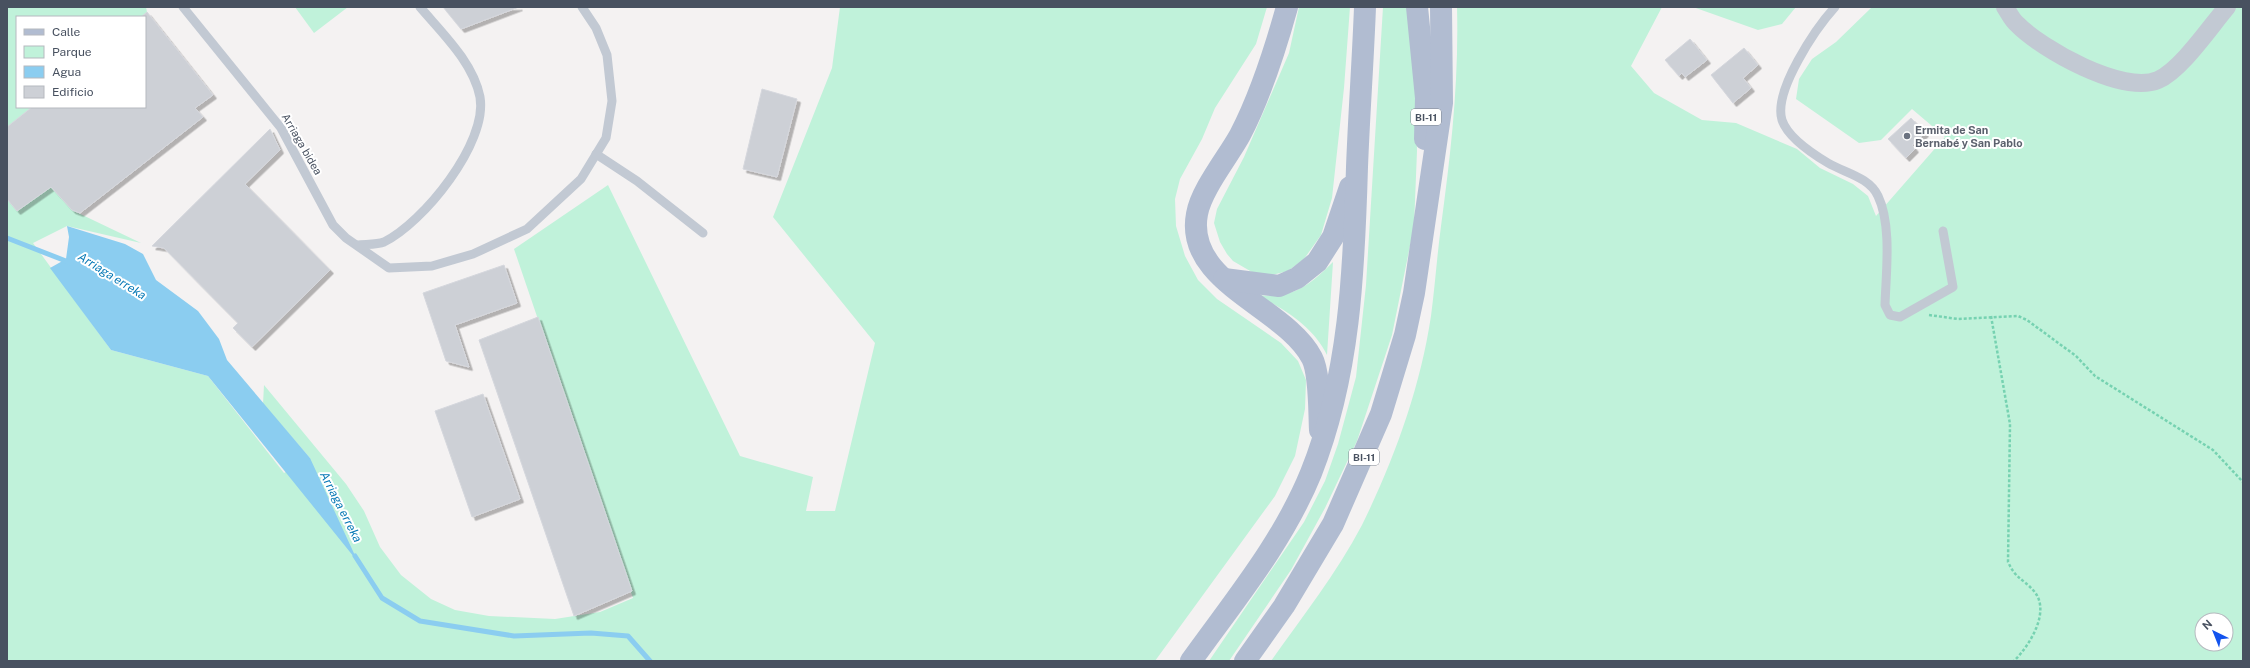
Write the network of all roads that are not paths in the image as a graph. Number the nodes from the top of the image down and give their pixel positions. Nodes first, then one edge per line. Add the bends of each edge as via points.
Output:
1 (183, 7) edge
2 (420, 7) edge
3 (582, 7) edge
4 (1287, 7) edge
5 (1365, 7) edge
6 (1417, 7) edge
7 (1442, 7) edge
8 (1835, 7) edge
9 (2005, 7) edge
10 (2227, 7) edge
11 (596, 154) junction
12 (1358, 165) junction
13 (1424, 228) junction
14 (1943, 232) dead end
15 (703, 233) dead end
16 (357, 245) junction
17 (1223, 278) junction
18 (1321, 444) junction
19 (1191, 661) edge
20 (1245, 661) edge

1 - 16 lane, Arriaga bidea via 267,108 281,128 333,225
2 - 16 lane via 473,76 480,98 478,129 459,168 412,222 383,243
3 - 11 lane via 596,28 607,55 612,101 606,138
4 - 17 main road via 1276,47 1256,100 1241,134 1203,197 1197,213 1196,234 1201,250 1211,266
5 - 12 main road
6 - 13 main road, BI-11 via 1426,98
7 - 13 main road via 1442,103
8 - 14 lane via 1813,34 1787,84 1782,105 1782,120 1806,147 1828,163 1866,182 1878,195 1884,216 1886,305 1890,315 1900,317 1953,287
9 - 10 street via 2016,24 2041,44 2111,79 2137,83 2157,80 2178,64
11 - 15 lane via 637,181
11 - 16 lane, Arriaga bidea via 581,179 528,229 473,254 432,266 389,268
12 - 17 main road via 1333,237 1317,262 1297,278 1279,286
12 - 18 main road via 1355,254 1346,344 1330,417
13 - 20 main road, BI-11 via 1405,335 1382,414 1360,467 1312,562
17 - 18 main road via 1303,343 1313,360 1318,389
18 - 19 main road via 1310,474 1275,542

